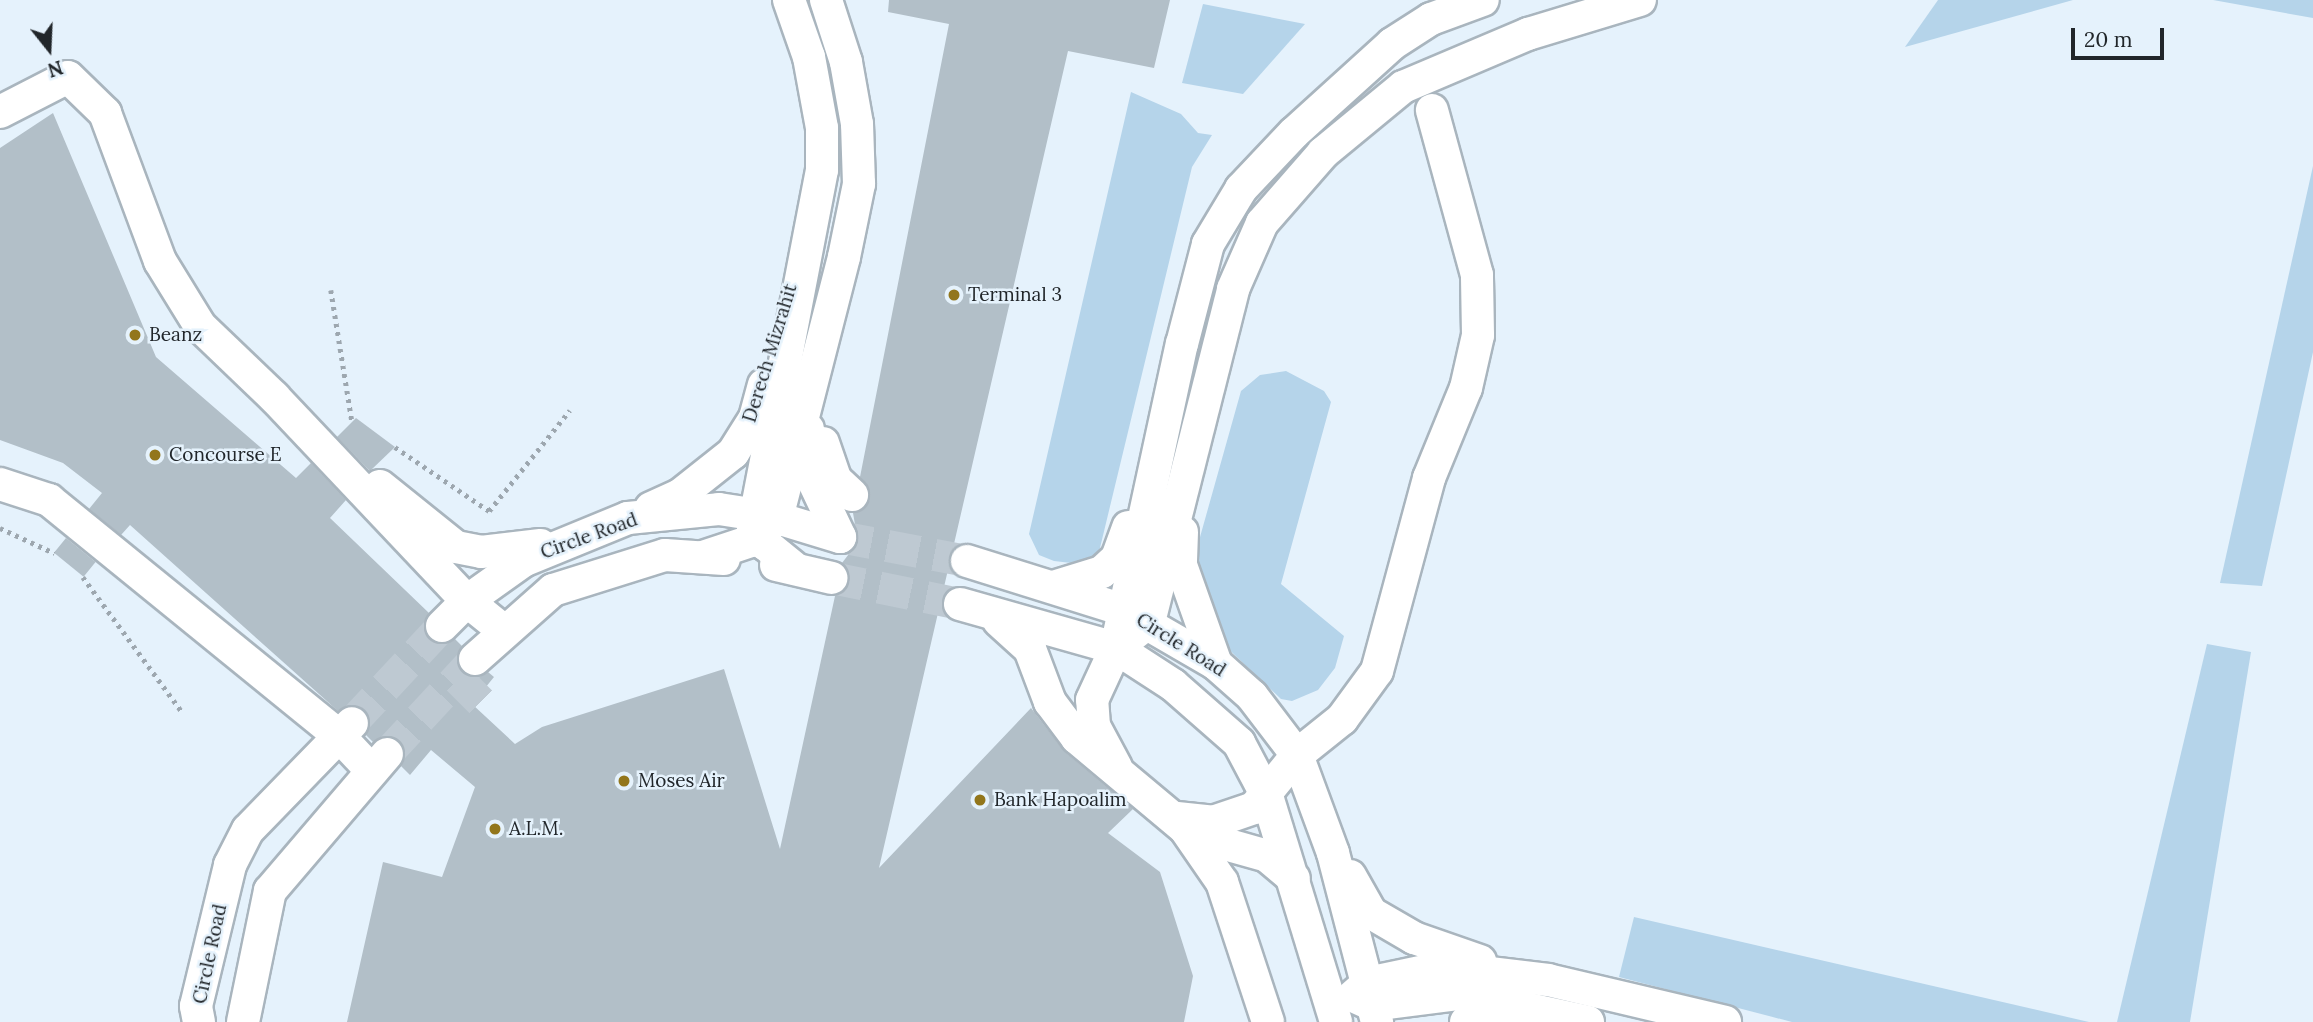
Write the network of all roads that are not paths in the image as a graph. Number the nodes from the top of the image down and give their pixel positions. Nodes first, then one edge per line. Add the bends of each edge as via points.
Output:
1 (789, 0) edge
2 (826, 0) edge
3 (1483, 0) edge
4 (1640, 0) edge
5 (1432, 110) dead end
6 (0, 112) edge
7 (822, 170) junction
8 (822, 344) junction
9 (1182, 344) junction
10 (274, 397) junction
11 (1186, 470) junction
12 (0, 484) edge
13 (852, 495) dead end
14 (628, 518) junction
15 (763, 522) junction
16 (576, 538) junction
17 (704, 557) junction
18 (967, 561) tunnel mouth
19 (796, 569) junction
20 (832, 578) tunnel mouth
21 (1052, 587) junction
22 (467, 601) junction
23 (960, 604) tunnel mouth
24 (991, 615) junction
25 (1136, 616) junction
26 (442, 626) tunnel mouth
27 (503, 630) junction
28 (1116, 648) junction
29 (475, 659) tunnel mouth
30 (1216, 664) junction
31 (345, 730) junction
32 (1239, 743) junction
33 (1297, 755) junction
34 (1116, 767) junction
35 (1267, 796) junction
36 (1177, 818) junction
37 (1333, 853) junction
38 (1294, 879) junction
39 (1521, 975) junction
40 (1359, 1008) edge
41 (1578, 1019) edge
42 (199, 1022) edge
43 (243, 1022) edge
44 (1268, 1022) edge
45 (1466, 1022) edge
46 (1725, 1022) edge

1 - 7 lane, Derech Mizrahit via 814,80 822,128
2 - 8 lane via 846,62 857,124 859,184
3 - 9 lane via 1431,19 1392,44 1294,132 1241,189 1208,244
4 - 11 lane via 1528,34 1435,71 1404,87 1323,153 1262,223 1233,289
5 - 33 lane via 1477,275 1478,335 1466,388 1429,478 1377,671 1342,719
6 - 10 lane via 68,77 105,113 160,261 200,326
7 - 14 lane, Derech Mizrahit via 755,418 733,453 713,472 680,495
7 - 15 lane, Derech Mizrahit
8 - 13 lane via 824,454 836,481
8 - 15 lane
8 - 15 lane, Circle Road via 808,430 813,480 840,537
9 - 21 lane via 1164,388 1117,558 1094,576
9 - 25 lane
10 - 16 lane via 456,547 481,552
10 - 22 lane
11 - 25 lane
11 - 30 lane via 1181,565
12 - 31 lane via 49,500
14 - 15 lane, Circle Road via 719,509
14 - 16 lane, Circle Road
15 - 17 lane
15 - 19 lane
16 - 22 lane, Circle Road via 523,561
17 - 19 lane, Circle Road
17 - 27 lane, Circle Road via 665,555 553,590
18 - 21 lane, Circle Road
19 - 20 lane, Circle Road
21 - 25 lane, Circle Road
22 - 26 lane, Circle Road
22 - 27 lane
23 - 24 lane, Circle Road
24 - 28 lane, Circle Road
24 - 34 lane via 1030,649 1050,702 1077,738
25 - 28 lane
25 - 30 lane, Circle Road
27 - 29 lane, Circle Road
28 - 32 lane, Circle Road via 1173,685
28 - 34 lane via 1092,700 1094,726
30 - 33 lane, Circle Road via 1252,696
31 - 42 lane, Circle Road via 248,830 236,853 196,1006
31 - 43 lane via 379,763 270,891
32 - 33 lane via 1278,755
32 - 35 lane, Circle Road
33 - 35 lane
33 - 37 lane, Circle Road
34 - 36 lane
35 - 36 lane via 1234,818 1213,822
35 - 38 lane, Circle Road
36 - 38 lane via 1204,841 1267,856
36 - 44 lane via 1222,882
37 - 39 lane via 1371,913 1414,938
37 - 40 lane, Circle Road
38 - 40 lane, Circle Road via 1330,979
39 - 40 lane via 1434,969
39 - 46 lane
40 - 41 lane via 1459,994
41 - 45 lane

